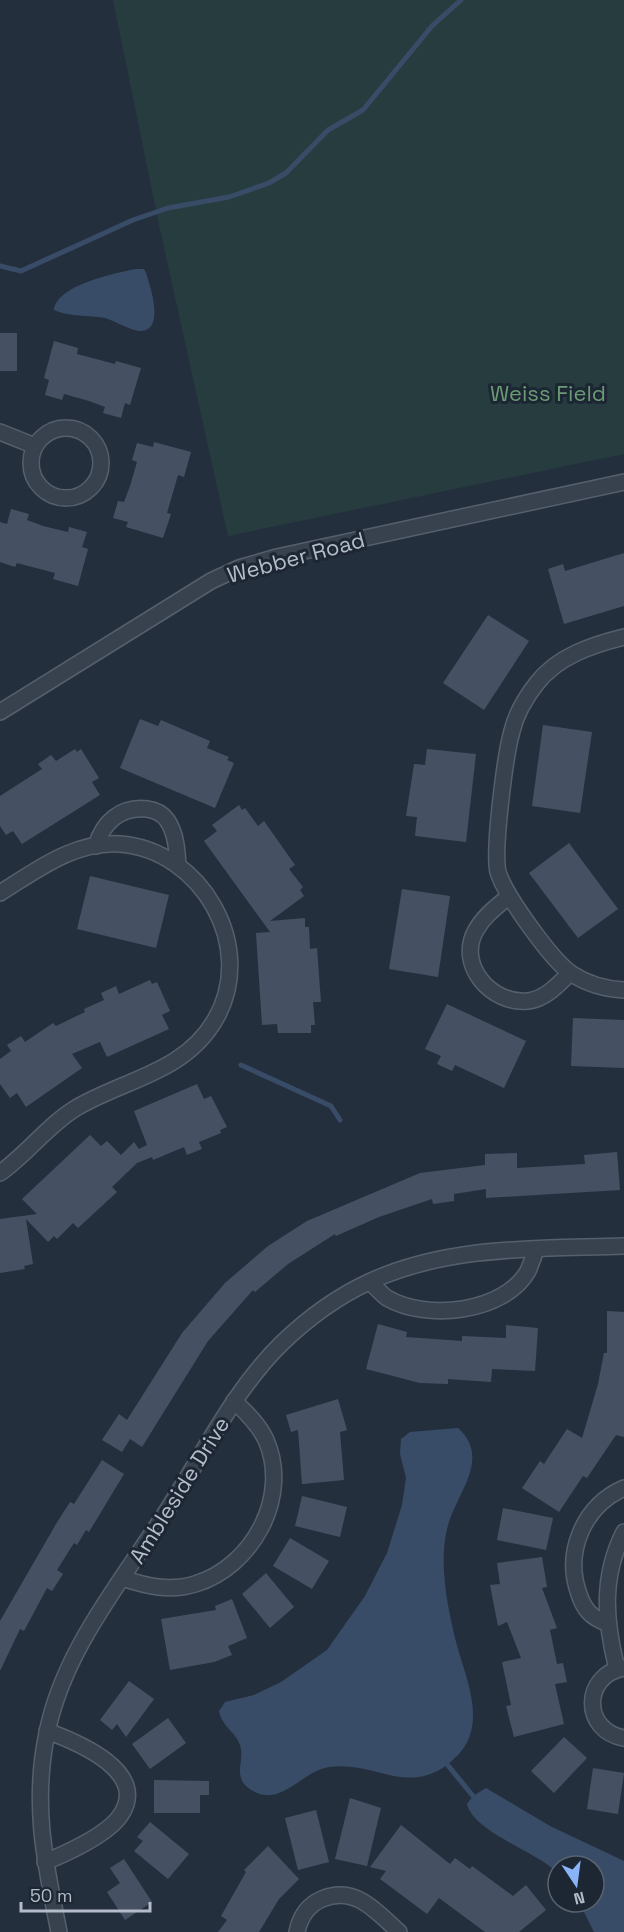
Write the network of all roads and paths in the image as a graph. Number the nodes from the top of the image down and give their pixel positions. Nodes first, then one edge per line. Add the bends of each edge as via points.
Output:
1 (0, 432) edge
2 (35, 446) junction
3 (624, 482) edge
4 (624, 637) edge
5 (0, 712) edge
6 (96, 846) junction
7 (178, 865) junction
8 (1, 889) edge
9 (508, 897) junction
10 (570, 973) junction
11 (624, 990) edge
12 (0, 1173) edge
13 (624, 1246) edge
14 (536, 1249) junction
15 (370, 1282) junction
16 (234, 1401) junction
17 (624, 1488) edge
18 (624, 1532) edge
19 (122, 1578) junction
20 (607, 1623) junction
21 (621, 1669) edge
22 (47, 1731) junction
23 (624, 1738) edge
24 (45, 1862) junction
25 (59, 1932) edge
26 (297, 1932) edge
27 (399, 1932) edge

1 - 2 street
2 - 2 street via 32,473 48,494 75,498 97,481 101,454 84,432 57,429 44,435
3 - 5 street, Webber Road via 239,568 183,596
4 - 9 street via 591,646 560,661 523,703 512,731 496,845 498,871
6 - 7 street via 119,844 144,849
6 - 7 street via 103,829 119,813 130,809 155,810 166,819 172,832
6 - 8 street via 62,855
7 - 12 street via 195,879 216,908 229,949 227,987 215,1020 185,1055 166,1068 74,1109
9 - 10 street
9 - 10 street via 475,932 472,960 485,987 496,995 529,1001 553,990
10 - 11 street via 607,989
13 - 14 street, Ambleside Drive
14 - 15 street, Ambleside Drive via 446,1256
14 - 15 street via 527,1272 516,1284 477,1307 454,1311 419,1309 387,1297
15 - 16 street, Ambleside Drive via 338,1299 283,1342
16 - 19 street, Ambleside Drive
16 - 19 street, Ambleside Drive via 251,1416 266,1440 273,1463 273,1488 262,1528 233,1564 195,1584 169,1588 145,1586
17 - 20 street via 605,1500 585,1522 574,1552 580,1597 595,1619
18 - 20 street via 607,1579
19 - 22 street, Ambleside Drive via 71,1663
20 - 21 street
21 - 23 street via 609,1672 596,1685 592,1710 601,1727
22 - 24 street, Ambleside Drive via 39,1776 39,1820
22 - 24 street via 78,1742 106,1760 119,1774 126,1803 119,1817 106,1828
24 - 25 street, Ambleside Drive
26 - 27 street via 314,1902 346,1893 374,1908

